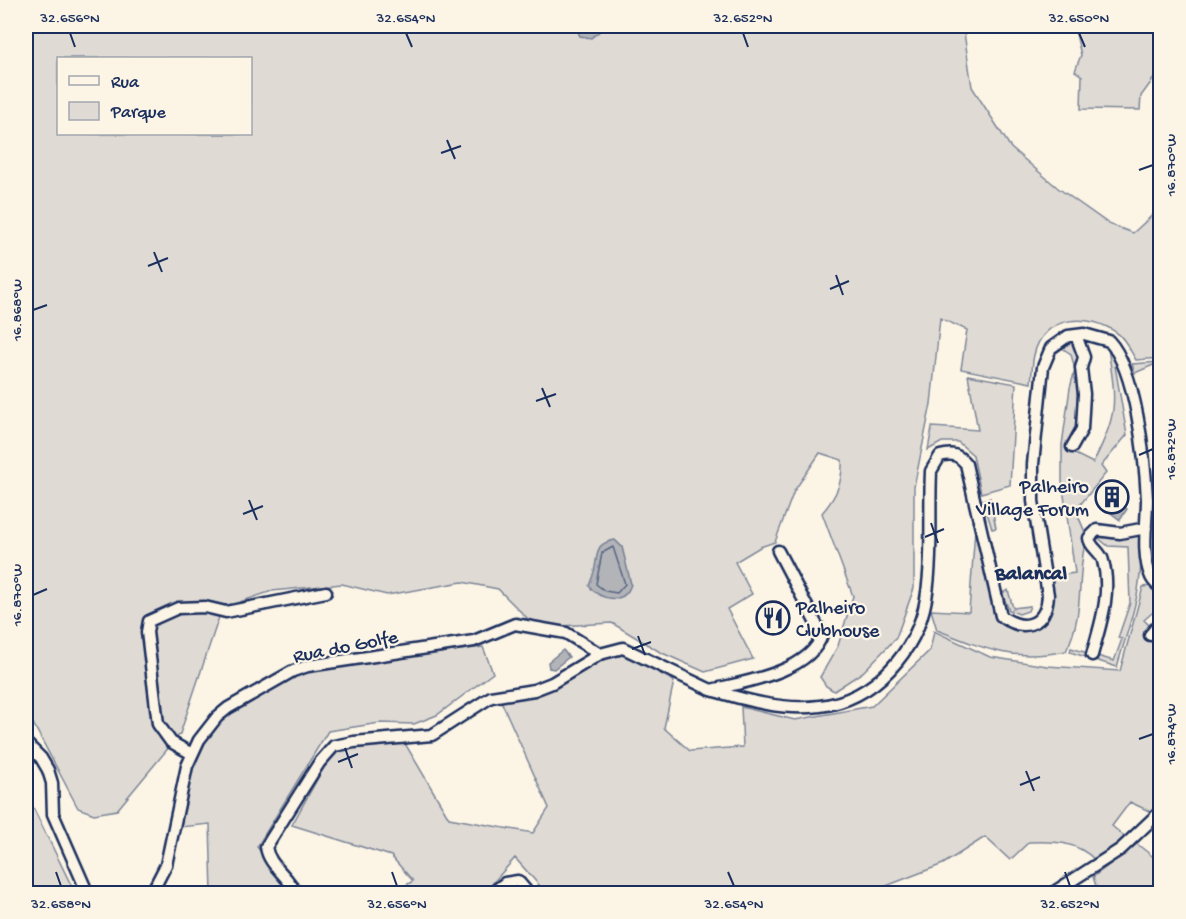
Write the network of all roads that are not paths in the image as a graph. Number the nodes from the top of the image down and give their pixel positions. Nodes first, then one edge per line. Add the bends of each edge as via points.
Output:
1 (1076, 335) junction
2 (1071, 447) dead end
3 (1146, 528) junction
4 (778, 551) dead end
5 (1161, 587) edge
6 (326, 592) dead end
7 (1161, 623) edge
8 (1150, 635) dead end
9 (600, 654) junction
10 (1092, 655) dead end
11 (711, 690) junction
12 (26, 742) edge
13 (192, 753) junction
14 (1161, 812) edge
15 (88, 894) edge
16 (151, 894) edge
17 (296, 894) edge
18 (491, 894) edge
19 (529, 894) edge
20 (1051, 894) edge

1 - 2 street via 1084,357 1084,394 1082,429
1 - 3 street via 1109,340 1123,362 1141,439
1 - 11 street via 1052,348 1041,383 1033,501 1048,595 1047,609 1041,618 1023,625 1012,624 1001,616 966,464 955,454 948,454 940,456 931,471 923,610 914,637 894,666 855,695 821,706 760,704
3 - 5 street via 1151,578
3 - 10 street via 1120,533 1097,530 1089,538 1102,557 1106,591
4 - 11 street via 822,634 820,643 784,670
6 - 13 street via 226,612 205,607 178,608 149,621 158,724 171,742
7 - 8 street
9 - 11 street via 623,648
9 - 13 street, Rua do Golfe via 566,633 515,624 474,641 308,666 228,708 211,724
9 - 17 street via 552,683 491,697 432,735 334,746 319,763 267,847 271,862
12 - 15 street via 48,770 53,814
13 - 16 street, Rua do Golfe via 166,865
14 - 20 street via 1121,849
18 - 19 street via 511,881 518,881

